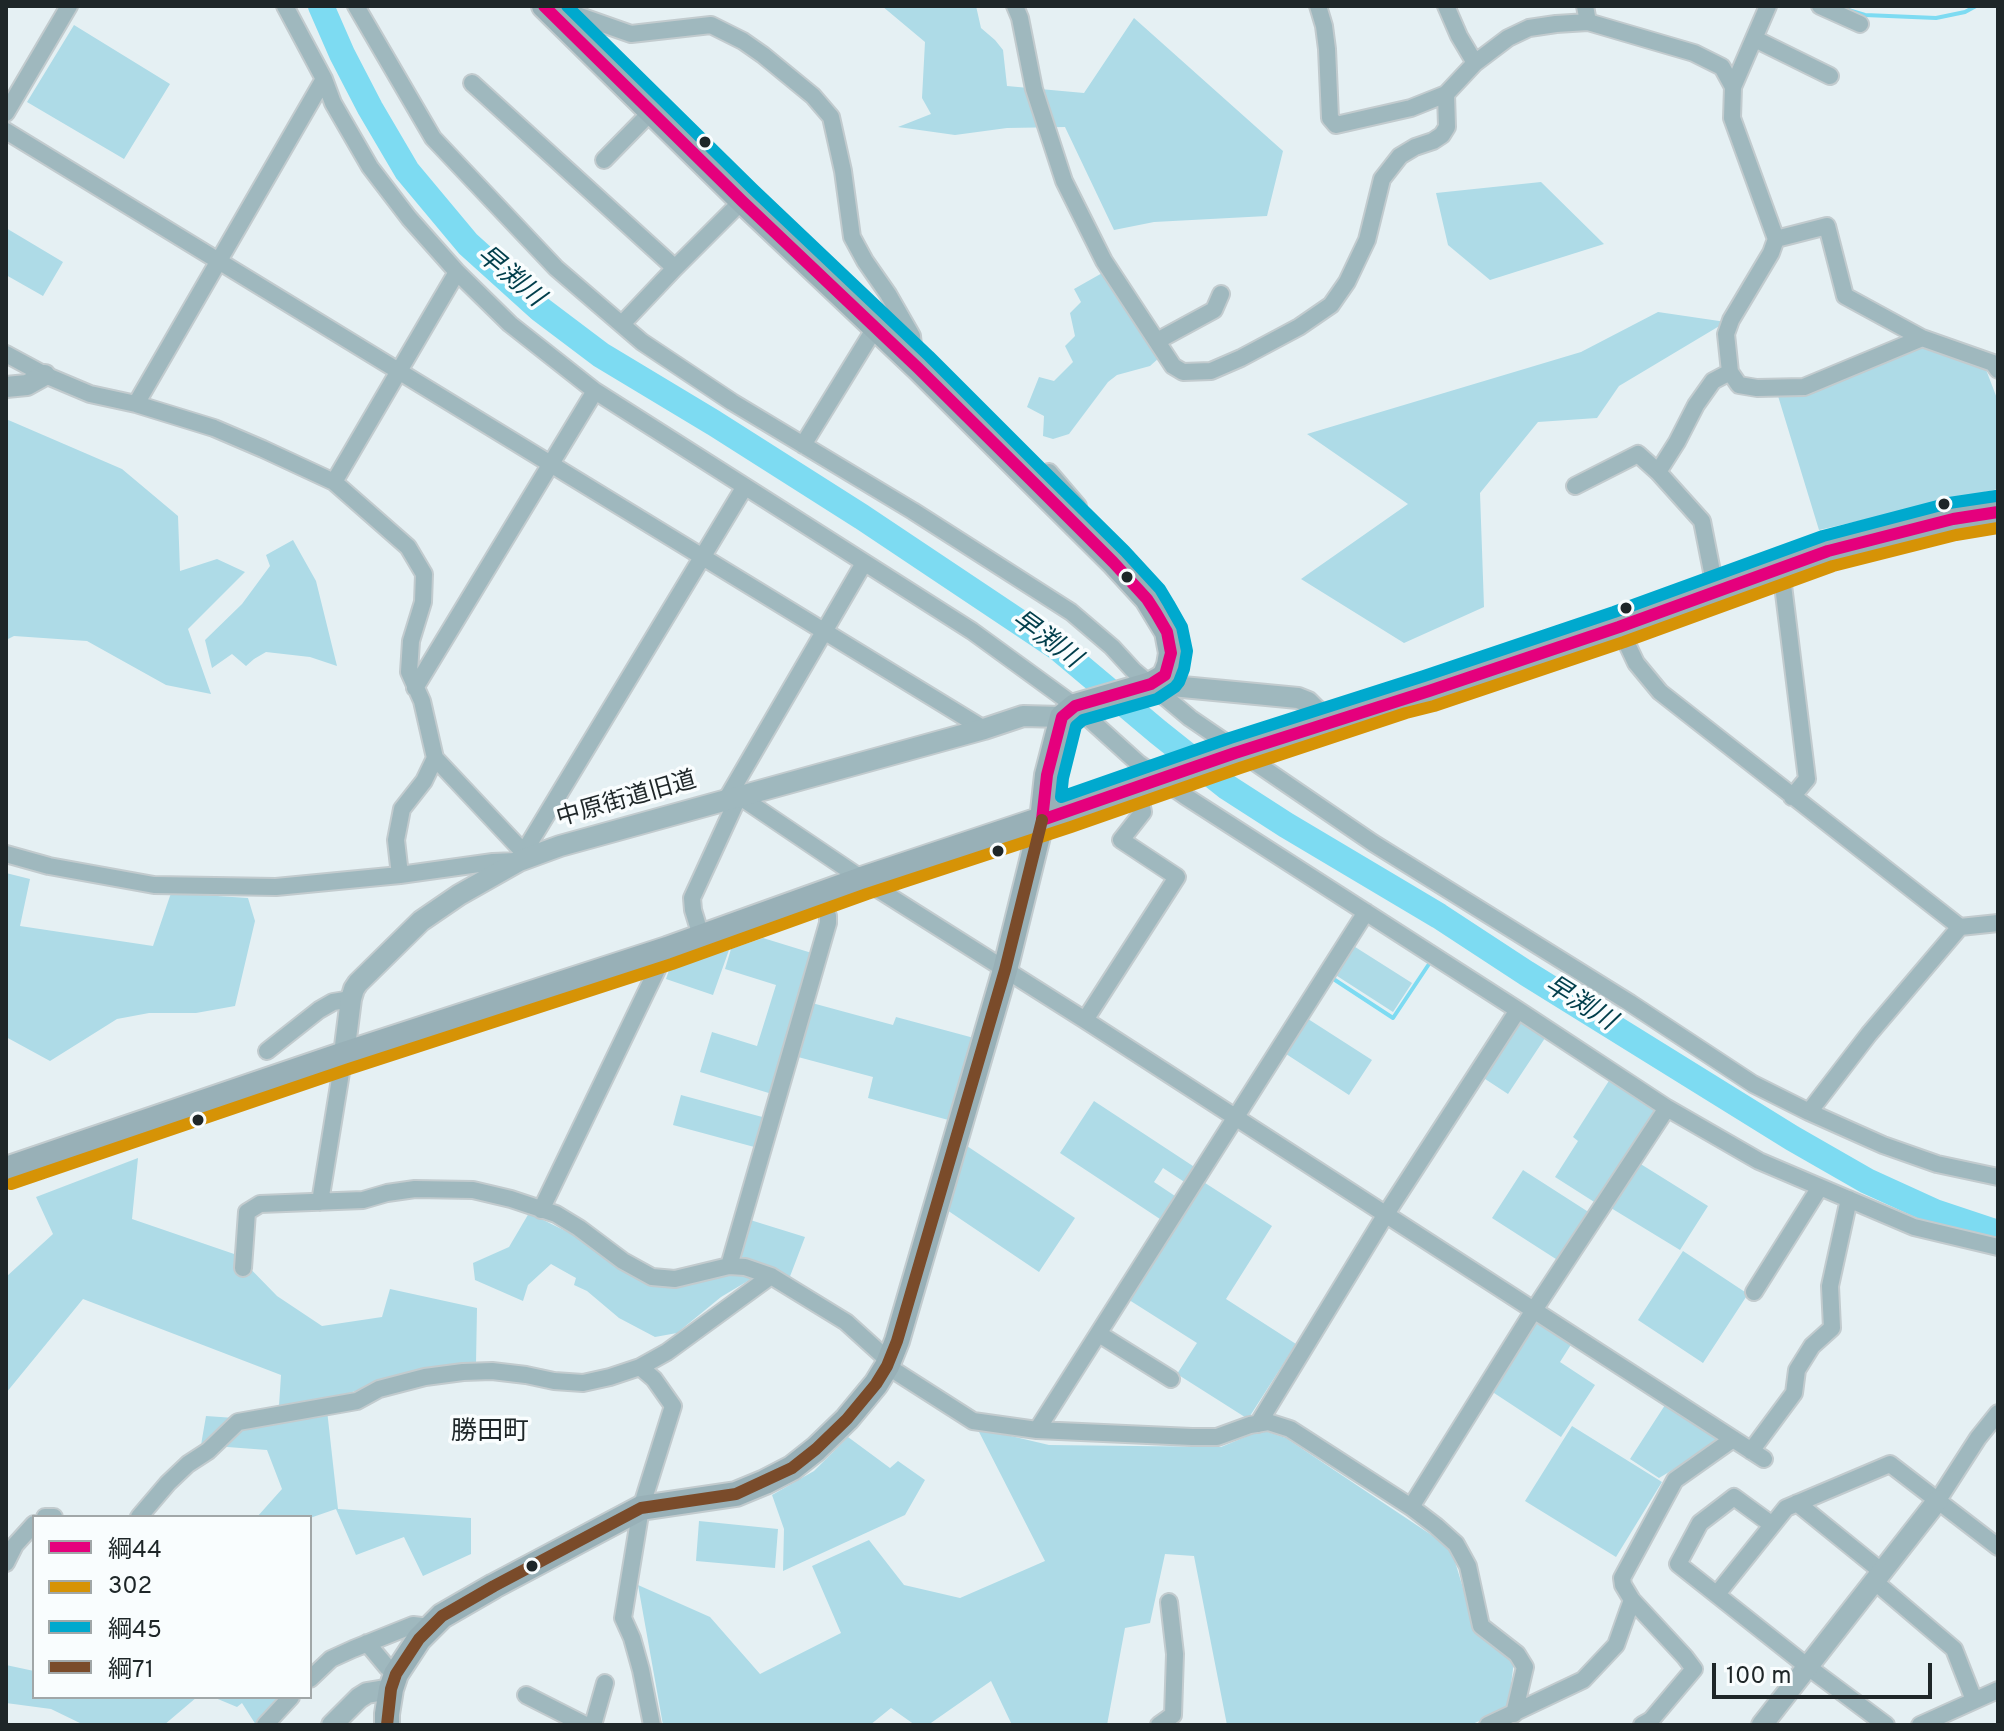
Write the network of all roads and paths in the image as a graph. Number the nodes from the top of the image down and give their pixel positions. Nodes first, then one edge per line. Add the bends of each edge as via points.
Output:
1 (69, 6) edge
2 (285, 6) edge
3 (356, 6) edge
4 (1015, 6) edge
5 (1318, 6) edge
6 (1446, 6) edge
7 (1768, 6) edge
8 (1820, 6) edge
9 (545, 7) edge
10 (1586, 14) edge
11 (1860, 24) dead end
12 (1755, 39) junction
13 (1475, 63) junction
14 (1830, 76) dead end
15 (324, 79) junction
16 (472, 83) dead end
17 (1733, 87) junction
18 (1446, 94) junction
19 (651, 112) junction
20 (6, 113) edge
21 (6, 131) edge
22 (604, 160) dead end
23 (742, 201) junction
24 (1776, 239) junction
25 (217, 260) junction
26 (675, 268) junction
27 (457, 272) junction
28 (1221, 294) dead end
29 (622, 324) junction
30 (875, 328) junction
31 (1922, 338) junction
32 (1157, 341) junction
33 (6, 354) edge
34 (915, 365) junction
35 (1998, 370) edge
36 (399, 372) junction
37 (1730, 372) junction
38 (45, 375) junction
39 (6, 387) edge
40 (595, 391) junction
41 (136, 404) junction
42 (803, 445) junction
43 (550, 463) junction
44 (1049, 472) dead end
45 (1658, 472) junction
46 (334, 482) junction
47 (1575, 486) dead end
48 (744, 488) junction
49 (1998, 512) edge
50 (1074, 523) junction
51 (702, 557) junction
52 (864, 563) junction
53 (1781, 569) junction
54 (1716, 592) junction
55 (1619, 627) junction
56 (825, 632) junction
57 (1147, 685) junction
58 (415, 688) junction
59 (1074, 709) junction
60 (1329, 723) junction
61 (984, 729) junction
62 (1237, 752) junction
63 (435, 758) junction
64 (1144, 785) junction
65 (1792, 797) junction
66 (732, 798) junction
67 (1042, 820) junction
68 (6, 854) edge
69 (524, 857) junction
70 (400, 875) junction
71 (862, 879) junction
72 (818, 896) junction
73 (1366, 912) junction
74 (1998, 923) edge
75 (1960, 927) junction
76 (701, 936) junction
77 (667, 949) junction
78 (1005, 970) junction
79 (351, 999) junction
80 (1518, 1010) junction
81 (1085, 1020) junction
82 (267, 1051) dead end
83 (344, 1054) junction
84 (1667, 1108) junction
85 (1809, 1112) junction
86 (1236, 1119) junction
87 (6, 1169) edge
88 (1998, 1177) edge
89 (1820, 1187) junction
90 (1849, 1199) junction
91 (320, 1202) junction
92 (541, 1210) junction
93 (1386, 1214) junction
94 (1998, 1247) edge
95 (729, 1266) junction
96 (243, 1268) dead end
97 (771, 1276) junction
98 (1754, 1292) dead end
99 (1534, 1310) junction
100 (1099, 1334) junction
101 (888, 1364) junction
102 (640, 1367) junction
103 (1171, 1379) dead end
104 (1995, 1422) edge
105 (1258, 1424) junction
106 (1037, 1430) junction
107 (1733, 1439) junction
108 (1938, 1500) junction
109 (1797, 1503) junction
110 (1411, 1507) junction
111 (641, 1508) junction
112 (141, 1515) edge
113 (1771, 1524) junction
114 (32, 1526) edge
115 (1998, 1547) edge
116 (6, 1563) edge
117 (1877, 1576) junction
118 (1717, 1594) junction
119 (1632, 1600) junction
120 (1169, 1602) dead end
121 (430, 1627) junction
122 (367, 1643) junction
123 (1808, 1667) junction
124 (312, 1677) edge
125 (394, 1682) junction
126 (605, 1683) dead end
127 (1998, 1690) edge
128 (526, 1695) dead end
129 (289, 1699) edge
130 (1974, 1700) junction
131 (1514, 1714) junction
132 (1925, 1724) edge
133 (265, 1725) edge
134 (332, 1725) edge
135 (387, 1725) edge
136 (585, 1725) edge
137 (593, 1725) edge
138 (652, 1725) edge
139 (1159, 1725) edge
140 (1488, 1725) edge
141 (1642, 1725) edge
142 (1762, 1725) edge
143 (1886, 1725) edge

1 - 20 street
2 - 15 street
3 - 29 street via 433,138 556,268
4 - 32 street via 1034,89 1064,181 1104,261
5 - 18 street via 1327,49 1330,118 1336,125
6 - 13 street
7 - 12 street
8 - 11 street
9 - 19 main road
9 - 34 street via 631,34 711,25 743,41 813,96 831,117 852,237 912,336
10 - 13 street via 1529,28
10 - 17 street via 1694,53 1722,67
12 - 14 street
12 - 17 street
13 - 18 street
15 - 25 street
15 - 27 street via 370,167
16 - 26 street
17 - 24 street via 1732,118
18 - 32 street via 1447,127 1433,141 1400,156 1382,179 1367,240 1331,305 1211,371 1183,372
19 - 22 street
19 - 23 main road
21 - 25 street
23 - 26 street
23 - 30 main road
24 - 31 street via 1827,226 1845,296
24 - 37 street via 1726,334
25 - 36 street
25 - 41 street
26 - 29 street
27 - 36 street
27 - 40 street via 510,324
28 - 32 street via 1214,310
29 - 42 street
30 - 34 main road
30 - 42 street
31 - 35 street via 1993,363
31 - 37 street via 1804,387 1739,385
33 - 38 street
34 - 50 main road
36 - 43 street
36 - 46 street
37 - 45 street via 1713,381
38 - 39 street via 27,385
38 - 41 street via 90,394
40 - 43 street
40 - 48 street
41 - 46 street via 214,428
42 - 57 street via 1071,612
43 - 51 street
43 - 58 street
44 - 50 street via 1078,506
45 - 47 street via 1638,454
45 - 54 street via 1702,521
46 - 58 street via 408,547 424,574 423,602 411,641 409,672
48 - 51 street
48 - 52 street
49 - 53 main road via 1828,551
50 - 57 main road via 1147,599 1167,632 1169,665 1165,675
51 - 56 street
51 - 69 street
52 - 56 street
52 - 59 street via 972,631
53 - 54 main road
53 - 65 street via 1807,779
54 - 55 main road
55 - 60 main road
55 - 65 street via 1636,663 1660,692
56 - 61 street
56 - 66 street
57 - 59 main road
57 - 60 street via 1298,698
57 - 62 street
58 - 63 street
59 - 61 street, 中原街道旧道 via 1023,716
59 - 67 main road via 1047,775
59 - 73 street via 1185,796
60 - 62 main road
61 - 66 street, 中原街道旧道
62 - 64 main road, bridge
62 - 85 street via 1753,1084
63 - 69 street
63 - 70 street via 402,809 396,840
64 - 67 main road
64 - 81 street via 1143,812 1121,840 1177,877
65 - 75 street
66 - 69 street, 中原街道旧道
66 - 71 street
66 - 76 street via 692,898
67 - 71 main road
67 - 78 main road
68 - 70 street via 154,885 276,887
69 - 70 street
69 - 79 street, 中原街道旧道 via 421,921 358,983
71 - 72 main road
71 - 78 street
72 - 76 main road
72 - 95 street via 828,923
73 - 80 street
73 - 86 street
74 - 75 street
75 - 85 street
76 - 77 main road
77 - 83 main road
77 - 92 street
78 - 81 street
78 - 101 main road
79 - 82 street via 319,1010
79 - 83 street
80 - 84 street
80 - 93 street
81 - 86 street
83 - 87 main road
83 - 91 street
84 - 89 street via 1759,1161
84 - 99 street
85 - 88 street via 1937,1164
86 - 93 street
86 - 100 street
89 - 90 street
89 - 98 street
90 - 94 street via 1914,1227
90 - 107 street via 1830,1286 1832,1328 1797,1370 1794,1393 1757,1455
91 - 92 street via 415,1189 473,1190
91 - 96 street via 260,1204 247,1212
92 - 95 street via 556,1214 652,1277 675,1279
93 - 99 street
93 - 105 street
95 - 97 street
97 - 101 street via 846,1322
97 - 102 street
99 - 107 street
99 - 110 street
100 - 103 street
100 - 106 street
101 - 106 street via 973,1421
101 - 111 main road via 847,1419 792,1468 736,1494
102 - 111 street via 673,1406
102 - 112 street via 583,1383 492,1371 425,1377 357,1401 238,1422 168,1483
104 - 108 street via 1978,1438
105 - 106 street via 1217,1437
105 - 110 street via 1290,1429
107 - 119 street via 1675,1480 1622,1578
108 - 109 street via 1890,1464
108 - 115 street
108 - 117 street
109 - 113 street
109 - 117 street
110 - 131 street via 1456,1544 1468,1566 1481,1626 1517,1654 1525,1667
111 - 121 main road via 455,1607
111 - 138 street via 623,1618
113 - 118 street
113 - 118 street via 1734,1497 1700,1523 1678,1564
114 - 116 street
117 - 123 street
117 - 130 street via 1954,1649
118 - 123 street
119 - 131 street via 1616,1645 1583,1680
119 - 141 street via 1694,1669
120 - 139 street via 1175,1654 1173,1715
121 - 122 street via 413,1625
121 - 125 main road via 406,1656
122 - 124 street via 331,1659
122 - 125 street
123 - 142 street
123 - 143 street
125 - 134 street via 359,1698
125 - 135 main road
126 - 137 street
127 - 130 street
128 - 136 street
129 - 133 street
130 - 132 street
131 - 140 street

